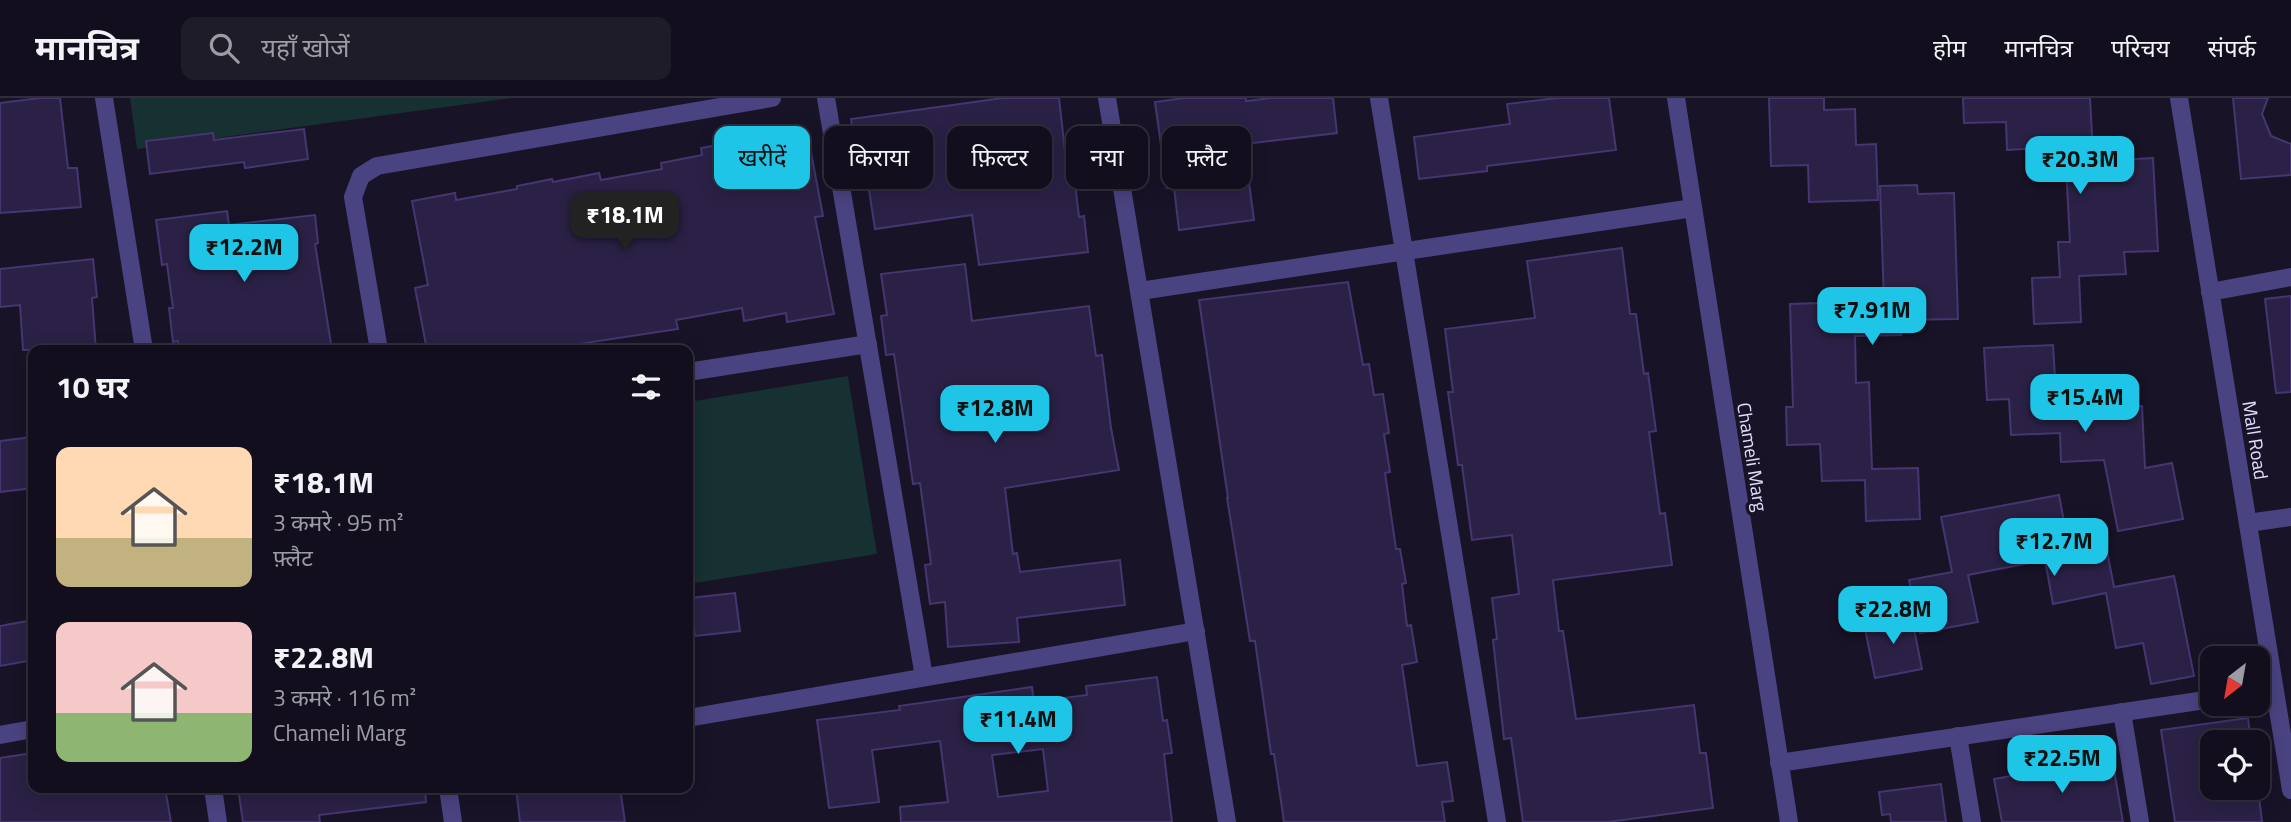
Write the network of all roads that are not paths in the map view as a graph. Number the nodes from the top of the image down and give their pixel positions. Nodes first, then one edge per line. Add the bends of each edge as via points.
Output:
1 (104, 98) edge
2 (772, 98) edge
3 (826, 98) edge
4 (1107, 98) edge
5 (1379, 98) edge
6 (1676, 98) edge
7 (2179, 98) edge
8 (674, 107) edge
9 (1693, 208) junction
10 (1404, 252) junction
11 (2291, 277) edge
12 (1140, 291) junction
13 (2210, 292) junction
14 (868, 344) junction
15 (143, 345) edge
16 (378, 345) edge
17 (693, 371) edge
18 (2291, 517) edge
19 (2248, 523) junction
20 (1196, 631) junction
21 (2260, 646) edge
22 (924, 677) junction
23 (2200, 701) edge
24 (2270, 710) edge
25 (2122, 712) junction
26 (693, 717) edge
27 (28, 730) edge
28 (0, 734) edge
29 (1958, 736) junction
30 (1780, 763) junction
31 (2291, 790) edge
32 (214, 793) edge
33 (449, 793) edge
34 (218, 822) edge
35 (453, 822) edge
36 (1227, 822) edge
37 (1497, 822) edge
38 (1789, 822) edge
39 (1972, 822) edge
40 (2140, 822) edge

1 - 15 street
2 - 8 street
3 - 14 street
4 - 12 street
5 - 10 street
6 - 9 street, Chameli Marg
7 - 13 street, Mall Road
8 - 16 street via 377,166 361,176 353,197
9 - 10 street
9 - 30 street, Chameli Marg
10 - 12 street
10 - 37 street
11 - 13 street
12 - 20 street
13 - 19 street, Mall Road
14 - 17 street
14 - 22 street
18 - 19 street
19 - 21 street, Mall Road
20 - 22 street
20 - 36 street
22 - 26 street
23 - 25 street
24 - 31 street, Mall Road
25 - 29 street
25 - 40 street
27 - 28 street
29 - 30 street
29 - 39 street
30 - 38 street, Chameli Marg
32 - 34 street
33 - 35 street

